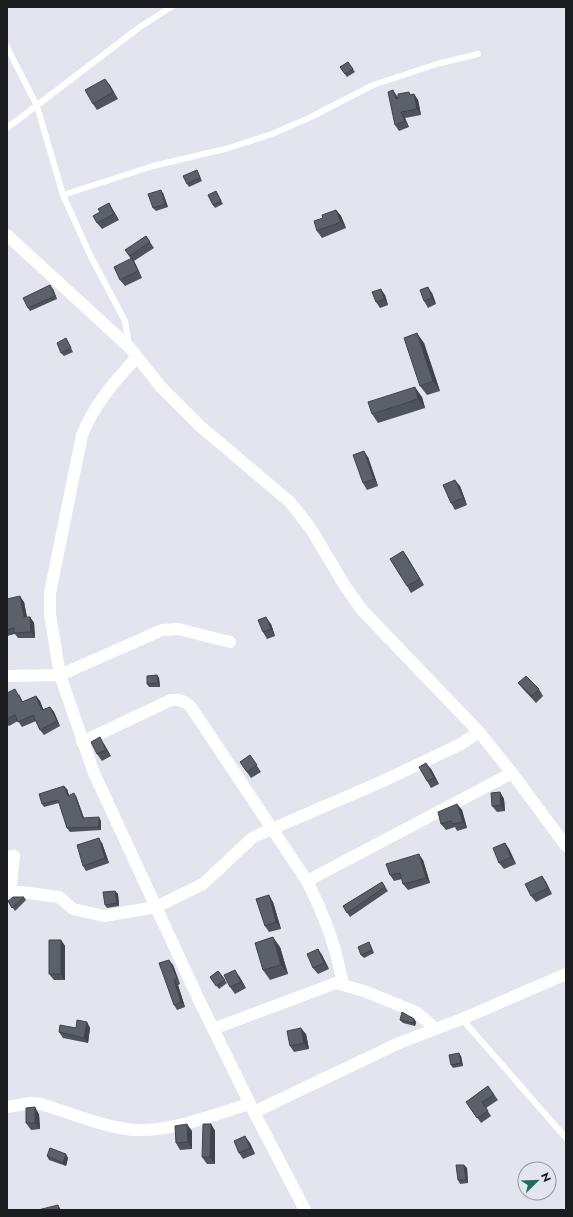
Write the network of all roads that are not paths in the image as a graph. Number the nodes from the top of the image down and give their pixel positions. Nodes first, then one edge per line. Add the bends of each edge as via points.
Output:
1 (170, 7) edge
2 (7, 47) edge
3 (478, 54) dead end
4 (37, 106) junction
5 (7, 128) edge
6 (63, 195) junction
7 (7, 235) edge
8 (129, 346) junction
9 (137, 357) junction
10 (230, 642) dead end
11 (60, 675) junction
12 (7, 676) edge
13 (479, 732) junction
14 (82, 742) junction
15 (512, 773) junction
16 (273, 829) junction
17 (566, 846) edge
18 (7, 857) edge
19 (307, 881) junction
20 (8, 895) edge
21 (156, 908) junction
22 (566, 974) edge
23 (343, 985) junction
24 (462, 1019) junction
25 (213, 1029) junction
26 (436, 1029) junction
27 (7, 1108) edge
28 (252, 1108) junction
29 (566, 1138) edge
30 (305, 1210) edge

1 - 4 lane via 140,26
2 - 4 lane
3 - 6 lane via 437,64 373,85 272,134 229,148 153,166
4 - 5 lane
4 - 6 lane
6 - 8 lane via 91,257 125,321
7 - 8 street
8 - 9 street
9 - 11 street via 116,379 91,414 82,435 50,593 50,614
9 - 13 street via 200,426 290,502 311,529 362,610
10 - 11 street via 178,630 162,630
11 - 12 street
11 - 14 street
13 - 15 street
13 - 16 street via 437,756
14 - 16 street via 171,700 186,702
14 - 21 street
15 - 17 street
15 - 19 street
16 - 19 street
16 - 21 street via 252,838 203,884
18 - 20 street via 14,856
19 - 23 street via 332,936
20 - 21 street via 21,892 60,897 73,909 104,916
21 - 25 street
22 - 24 street
23 - 25 street via 329,985
23 - 26 street via 416,1012
24 - 26 street
24 - 29 lane
25 - 28 street
26 - 28 street
27 - 28 street via 31,1103 41,1104 120,1128 136,1130 161,1128
28 - 30 street

